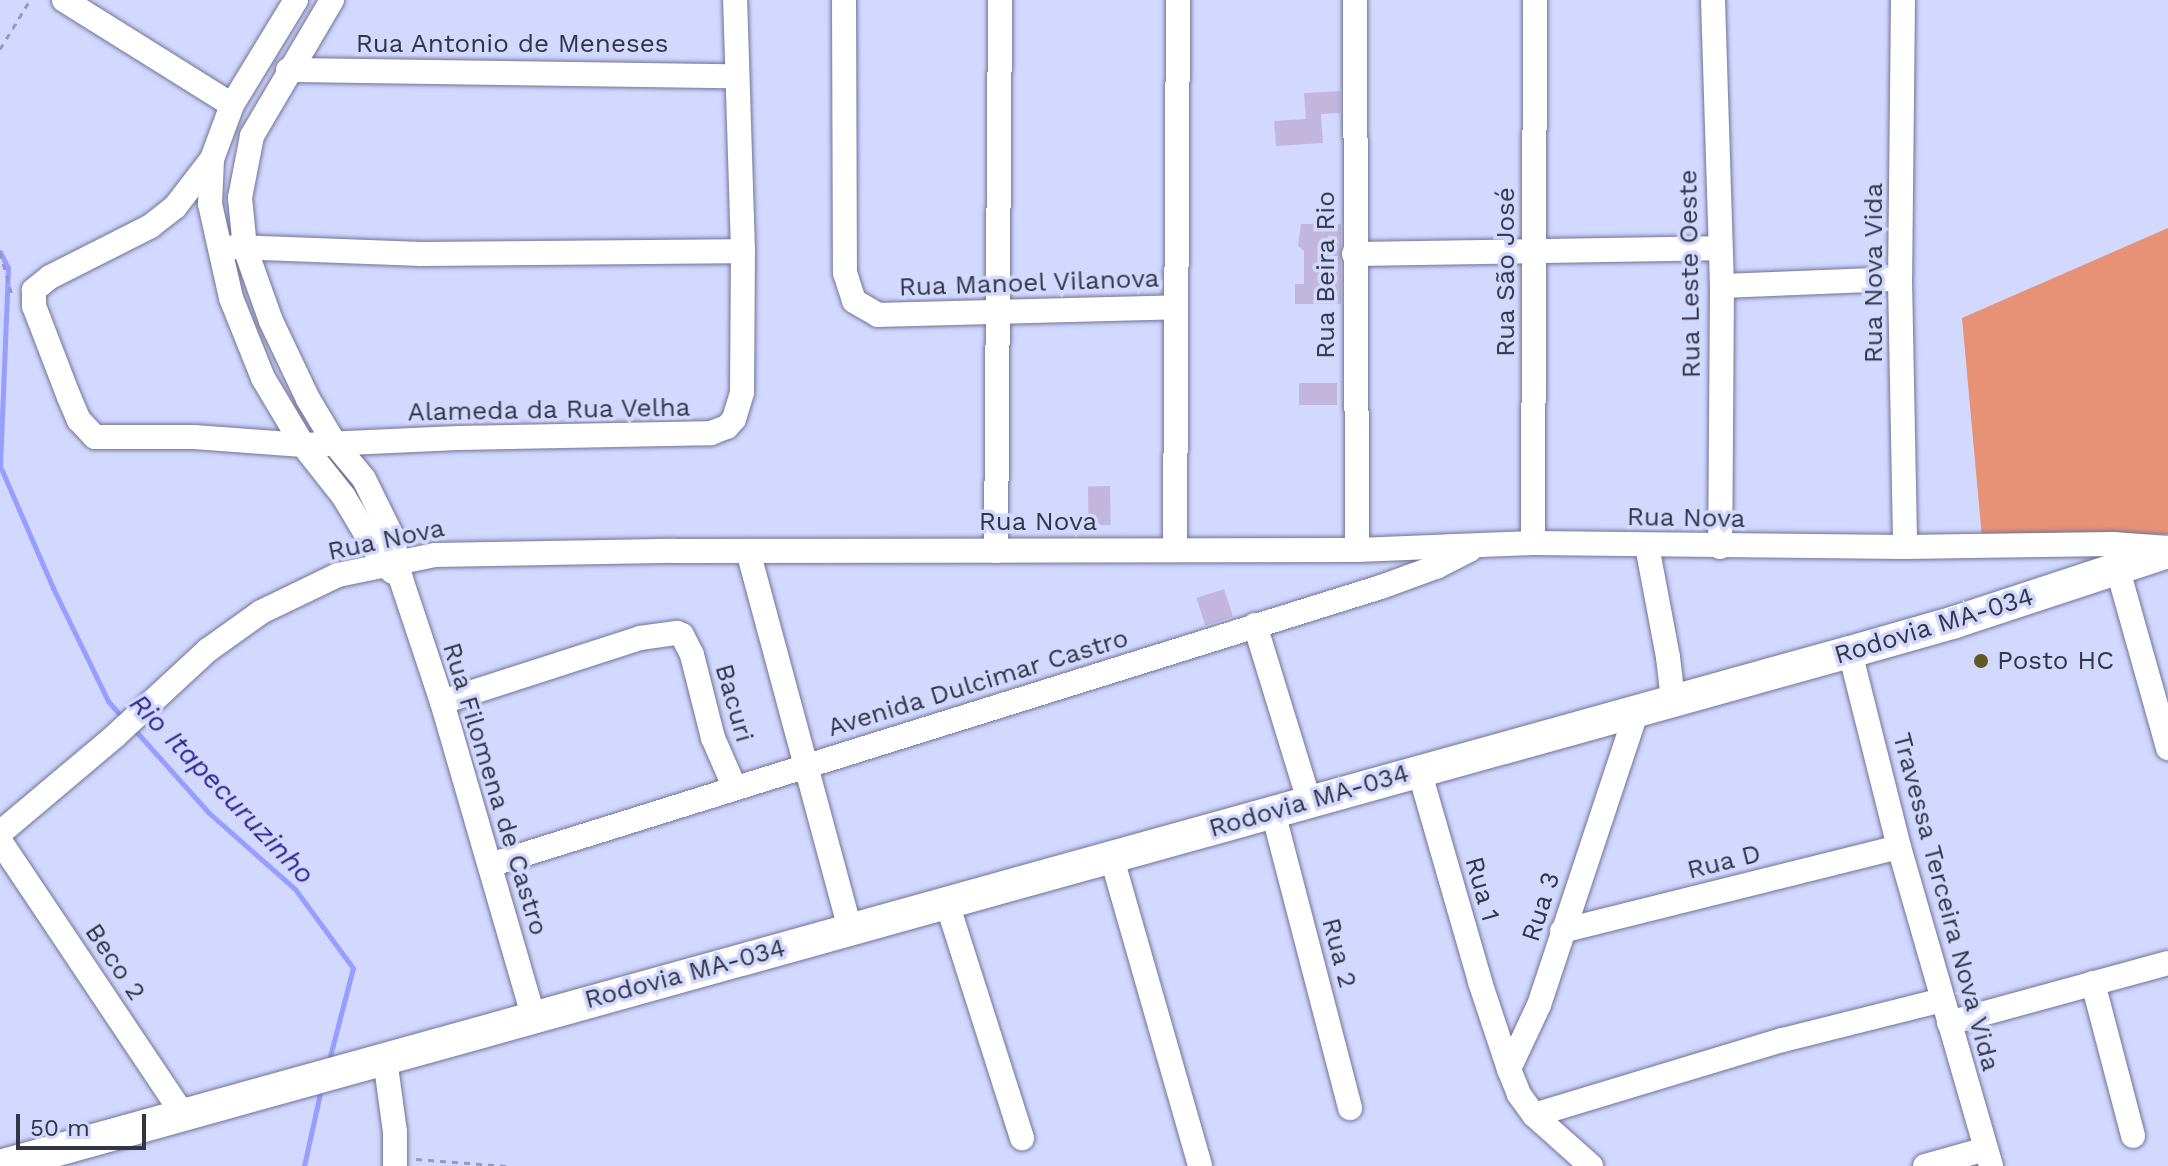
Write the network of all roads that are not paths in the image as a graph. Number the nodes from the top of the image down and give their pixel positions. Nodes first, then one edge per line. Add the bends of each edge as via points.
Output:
1 (64, 0) edge
2 (296, 0) edge
3 (332, 0) edge
4 (735, 0) edge
5 (844, 0) edge
6 (1000, 0) edge
7 (1178, 0) edge
8 (1355, 0) edge
9 (1535, 0) edge
10 (1713, 0) edge
11 (1903, 0) edge
12 (288, 70) junction
13 (735, 76) junction
14 (232, 105) junction
15 (212, 159) junction
16 (218, 246) junction
17 (245, 248) junction
18 (1720, 248) junction
19 (743, 251) junction
20 (1534, 253) junction
21 (1354, 254) junction
22 (1900, 279) junction
23 (1722, 286) junction
24 (1176, 307) junction
25 (998, 311) junction
26 (335, 444) junction
27 (303, 445) junction
28 (1533, 543) junction
29 (1479, 545) junction
30 (2053, 545) junction
31 (1647, 546) junction
32 (1720, 547) junction
33 (1905, 547) junction
34 (1175, 549) junction
35 (1357, 550) junction
36 (2168, 550) edge
37 (748, 551) junction
38 (996, 551) junction
39 (395, 568) junction
40 (2107, 573) junction
41 (1255, 625) junction
42 (1850, 652) junction
43 (1673, 700) junction
44 (442, 702) junction
45 (1637, 710) junction
46 (2168, 748) edge
47 (806, 766) junction
48 (1419, 770) junction
49 (734, 786) junction
50 (1309, 800) junction
51 (1273, 812) junction
52 (0, 833) edge
53 (0, 841) edge
54 (1899, 847) junction
55 (1111, 855) junction
56 (490, 865) junction
57 (947, 903) junction
58 (850, 929) junction
59 (1562, 931) junction
60 (2168, 963) edge
61 (2093, 983) junction
62 (1945, 1011) junction
63 (533, 1015) junction
64 (371, 1063) junction
65 (1509, 1069) junction
66 (1350, 1108) dead end
67 (183, 1114) junction
68 (1534, 1115) junction
69 (2133, 1136) dead end
70 (1022, 1138) dead end
71 (1989, 1158) edge
72 (395, 1162) edge
73 (0, 1166) edge
74 (1200, 1166) edge
75 (1591, 1166) edge
76 (1925, 1166) edge

1 - 14 street
2 - 14 street
3 - 12 street
4 - 13 street, Alameda da Rua Velha
5 - 25 street, Rua Manoel Vilanova via 845,273 854,301 878,315
6 - 25 street
7 - 24 street
8 - 21 street, Rua Beira Rio
9 - 20 street, Rua São José
10 - 18 street, Rua Leste Oeste
11 - 22 street, Rua Nova Vida
12 - 13 street, Rua Antonio de Meneses
12 - 17 street via 252,136 244,165 240,198
13 - 19 street, Alameda da Rua Velha
14 - 15 street
15 - 16 street via 210,204
15 - 27 street, Alameda da Rua Velha via 175,207 151,226 40,283 34,306 79,420 95,437
16 - 17 street
16 - 27 street via 239,325
17 - 19 street via 422,254
17 - 26 street via 271,321
18 - 20 street
18 - 23 street, Rua Leste Oeste
19 - 26 street, Alameda da Rua Velha via 742,392 727,427 692,436
20 - 21 street
20 - 28 street, Rua São José
21 - 35 street, Rua Beira Rio
22 - 23 street
22 - 33 street, Rua Nova Vida
23 - 32 street, Rua Leste Oeste
24 - 25 street, Rua Manoel Vilanova
24 - 34 street
25 - 38 street
26 - 27 street, Alameda da Rua Velha
26 - 39 street via 377,501
27 - 39 street
28 - 29 street, Rua Nova
28 - 31 street, Rua Nova
29 - 35 street, Rua Nova
29 - 41 street, Avenida Dulcimar Castro via 1436,567
30 - 33 street, Rua Nova
30 - 36 street, Rua Nova
30 - 40 street
31 - 32 street, Rua Nova
31 - 43 street
32 - 33 street, Rua Nova
34 - 35 street, Rua Nova
34 - 38 street, Rua Nova
36 - 40 main road, Rodovia MA-034
37 - 38 street, Rua Nova
37 - 39 street, Rua Nova via 470,552
37 - 47 street
39 - 44 street, Rua Filomena de Castro
39 - 52 street, Rua Nova via 338,575 229,633
40 - 42 main road, Rodovia MA-034
40 - 46 street
41 - 47 street, Avenida Dulcimar Castro
41 - 50 street
42 - 43 main road, Rodovia MA-034
42 - 54 street, Travessa Terceira Nova Vida
43 - 45 main road, Rodovia MA-034
44 - 49 street, Bacuri via 640,638 674,632 682,635 692,655 713,738
44 - 56 street, Rua Filomena de Castro
45 - 48 main road, Rodovia MA-034
45 - 59 street, Rua 3
47 - 49 street, Avenida Dulcimar Castro
47 - 58 street
48 - 50 main road, Rodovia MA-034
48 - 65 street, Rua 1
49 - 56 street, Avenida Dulcimar Castro
50 - 51 main road, Rodovia MA-034
51 - 55 main road, Rodovia MA-034
51 - 66 street, Rua 2
53 - 67 street, Beco 2
54 - 59 street, Rua D
54 - 62 street, Travessa Terceira Nova Vida
55 - 57 main road, Rodovia MA-034
55 - 74 street
56 - 63 street, Rua Filomena de Castro
57 - 58 main road, Rodovia MA-034
57 - 70 street
58 - 63 main road, Rodovia MA-034
59 - 65 street, Rua 3 via 1525,1039
60 - 61 street
61 - 62 street
61 - 69 street
62 - 68 street via 1783,1040
62 - 71 street, Travessa Terceira Nova Vida
63 - 64 main road, Rodovia MA-034
64 - 67 main road, Rodovia MA-034
64 - 72 street
65 - 68 street
67 - 73 main road, Rodovia MA-034
68 - 75 street
71 - 76 street

